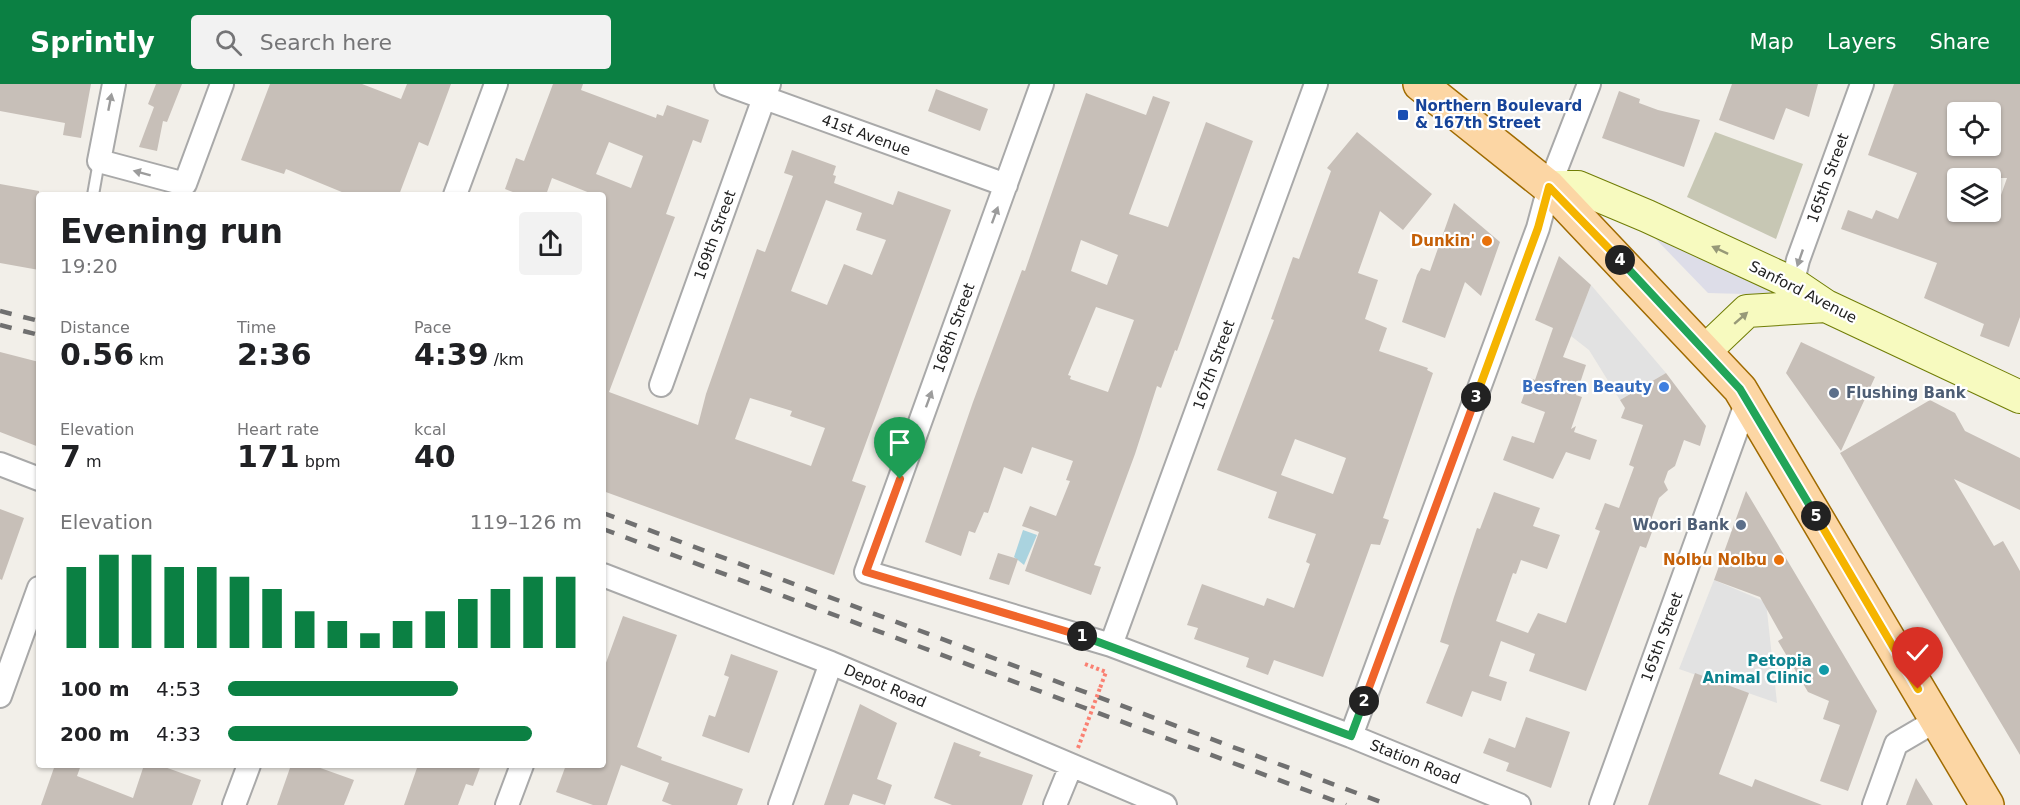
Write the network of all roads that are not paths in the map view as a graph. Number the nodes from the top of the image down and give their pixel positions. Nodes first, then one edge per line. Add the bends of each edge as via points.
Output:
1 (114, 84) edge
2 (222, 84) edge
3 (496, 84) edge
4 (726, 84) edge
5 (1042, 84) edge
6 (1316, 84) edge
7 (1420, 84) edge
8 (1589, 84) edge
9 (1862, 84) edge
10 (767, 91) edge
11 (99, 161) junction
12 (1005, 185) junction
13 (1549, 187) junction
14 (94, 192) edge
15 (456, 192) edge
16 (1790, 295) junction
17 (1705, 351) junction
18 (661, 385) dead end
19 (1743, 395) junction
20 (2020, 395) edge
21 (0, 464) edge
22 (36, 478) edge
23 (866, 572) joint
24 (606, 576) edge
25 (36, 596) edge
26 (1111, 645) junction
27 (831, 663) junction
28 (0, 696) edge
29 (1936, 720) junction
30 (1351, 736) junction
31 (1074, 757) junction
32 (248, 768) edge
33 (521, 768) edge
34 (234, 805) edge
35 (507, 805) edge
36 (780, 805) edge
37 (1055, 805) edge
38 (1165, 805) edge
39 (1519, 805) edge
40 (1601, 805) edge
41 (1874, 805) edge
42 (1987, 805) edge

11 -> 1 street
2 -> 11 street via 185,184
3 - 15 street
4 - 10 street, 41st Avenue
5 - 12 street, 168th Street
6 - 26 street, 167th Street
7 - 13 main road
8 - 13 street
9 -> 16 street, 165th Street
10 - 12 street, 41st Avenue
10 - 18 street, 169th Street
11 - 14 lane
23 -> 12 street, 168th Street
16 -> 13 street, Sanford Avenue via 1578,187
13 - 17 main road
13 - 30 street via 1538,228
17 -> 16 street via 1747,311
16 - 20 street, Sanford Avenue via 1826,306
17 - 19 main road
19 - 29 main road
19 - 40 street, 165th Street
21 - 22 street
23 - 26 street, Station Road
24 - 27 street, Depot Road
25 - 28 street
26 - 30 street, Station Road
27 - 31 street, Depot Road
27 - 36 street
29 - 41 street via 1896,744
29 - 42 main road
30 - 39 street, Station Road
31 - 37 street
31 - 38 street, Depot Road
32 - 34 street
33 - 35 street

